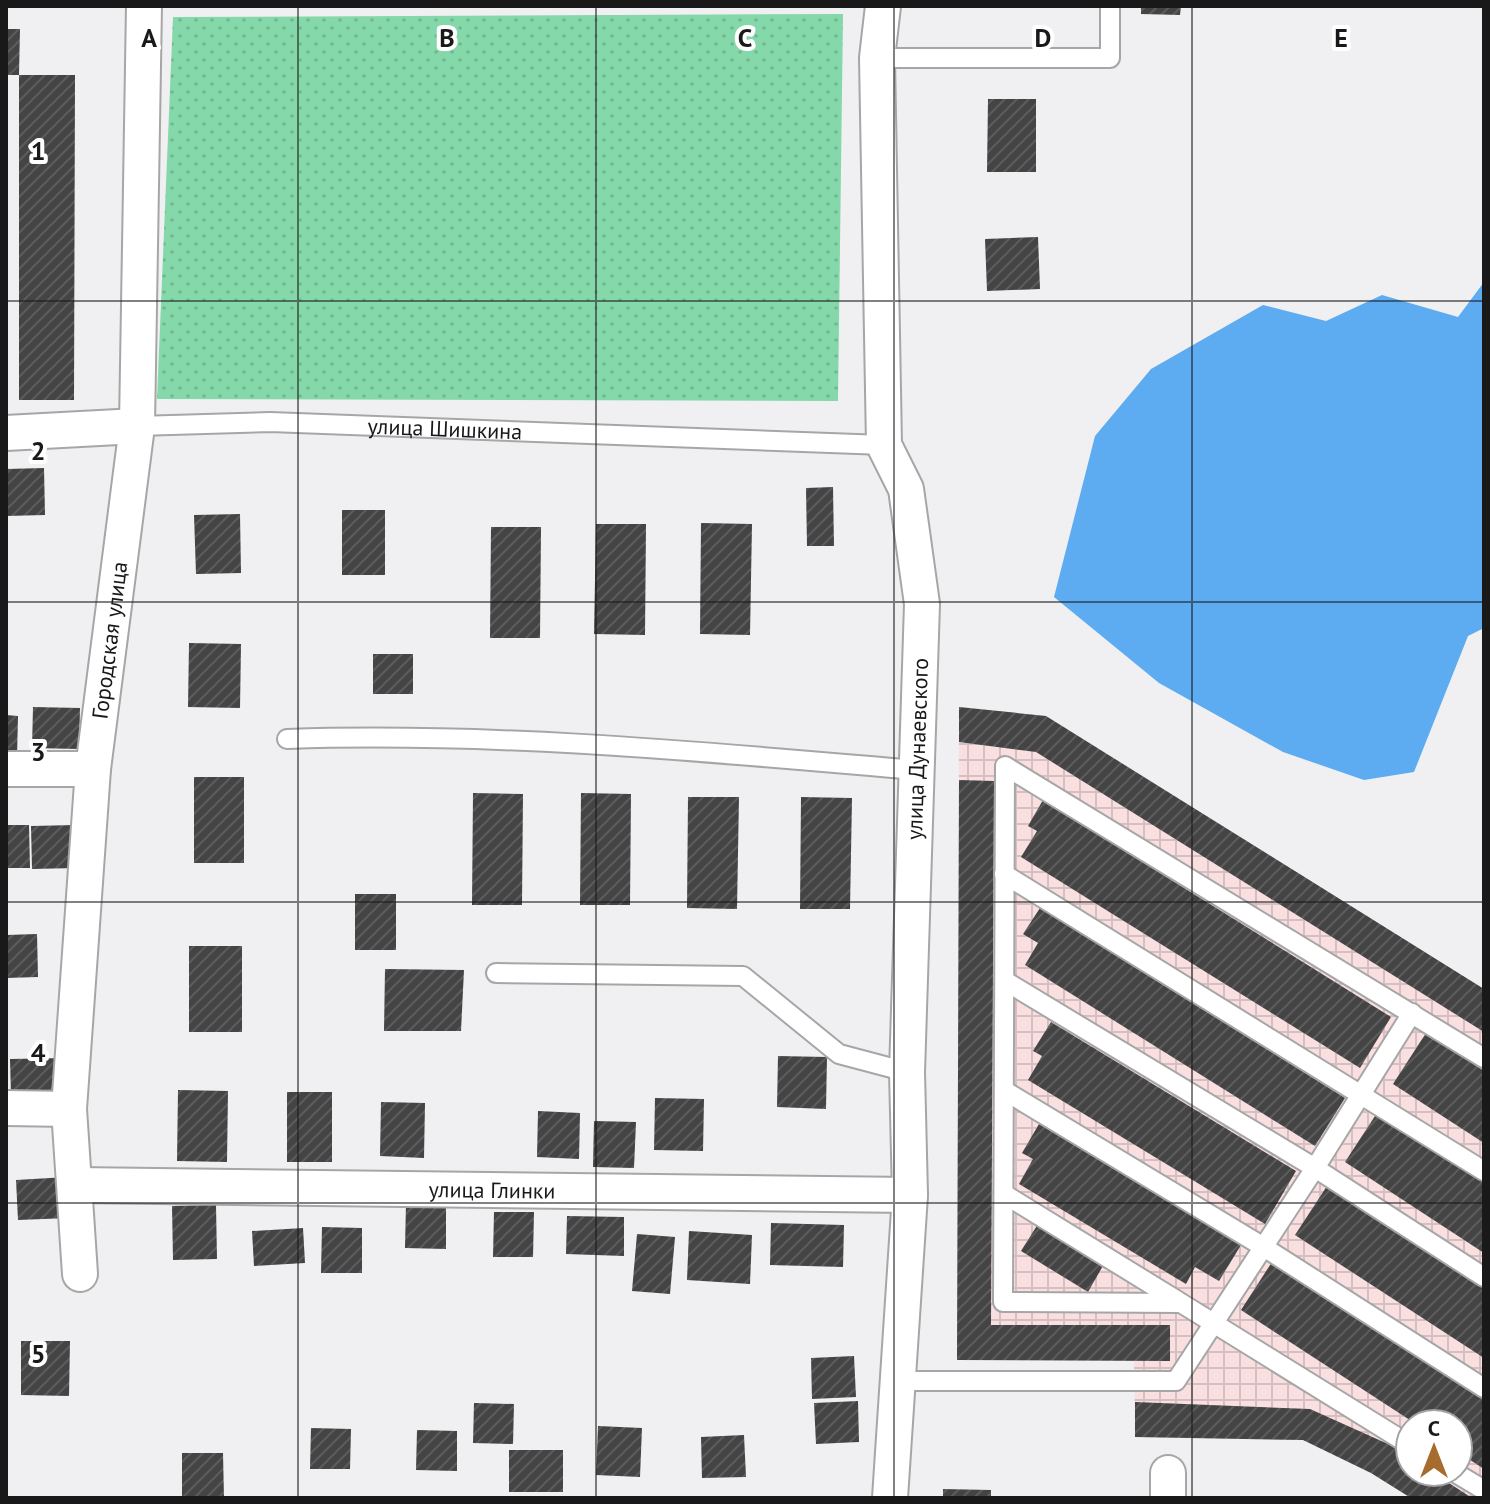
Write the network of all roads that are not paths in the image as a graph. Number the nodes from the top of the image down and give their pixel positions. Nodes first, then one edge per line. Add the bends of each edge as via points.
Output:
1 (144, 6) edge
2 (883, 6) edge
3 (1110, 6) edge
4 (877, 58) junction
5 (137, 426) junction
6 (6, 433) edge
7 (884, 445) junction
8 (287, 739) dead end
9 (6, 769) edge
10 (93, 769) junction
11 (916, 770) junction
12 (1004, 874) junction
13 (496, 973) dead end
14 (1005, 981) junction
15 (1412, 1013) junction
16 (1484, 1058) edge
17 (907, 1072) junction
18 (1005, 1091) junction
19 (1362, 1094) junction
20 (6, 1108) edge
21 (69, 1109) junction
22 (1315, 1168) junction
23 (1484, 1171) edge
24 (76, 1185) junction
25 (1004, 1194) junction
26 (910, 1195) junction
27 (1262, 1246) junction
28 (80, 1274) dead end
29 (1484, 1277) edge
30 (1181, 1303) junction
31 (1213, 1325) junction
32 (900, 1381) junction
33 (1484, 1388) edge
34 (1394, 1435) edge
35 (890, 1498) edge

1 - 5 street, Городская улица
2 - 4 street, улица Дунаевского
3 - 4 lane via 1110,58
4 - 7 street, улица Дунаевского
5 - 6 street, улица Шишкина
5 - 7 lane, улица Шишкина via 270,422
5 - 10 street, Городская улица
7 - 11 street, улица Дунаевского via 906,489 922,604
8 - 11 lane via 385,736 572,742
9 - 10 street
10 - 21 street, Городская улица
11 - 17 street, улица Дунаевского
12 - 14 lane
12 - 15 lane via 1005,766
12 - 19 lane
13 - 17 lane via 743,976 839,1054
14 - 18 lane
14 - 22 lane
15 - 16 lane
15 - 19 lane
17 - 26 street, улица Дунаевского
18 - 25 lane
18 - 27 lane
19 - 22 lane
19 - 23 lane
20 - 21 street
21 - 24 street, Городская улица
22 - 27 lane
22 - 29 lane
24 - 26 street, улица Глинки
24 - 28 street, Городская улица
25 - 30 lane
25 - 30 lane via 1003,1302
26 - 32 street, улица Дунаевского
27 - 31 lane
27 - 33 lane
30 - 31 lane
31 - 32 lane via 1176,1381
31 - 34 lane
32 - 35 street, улица Дунаевского

